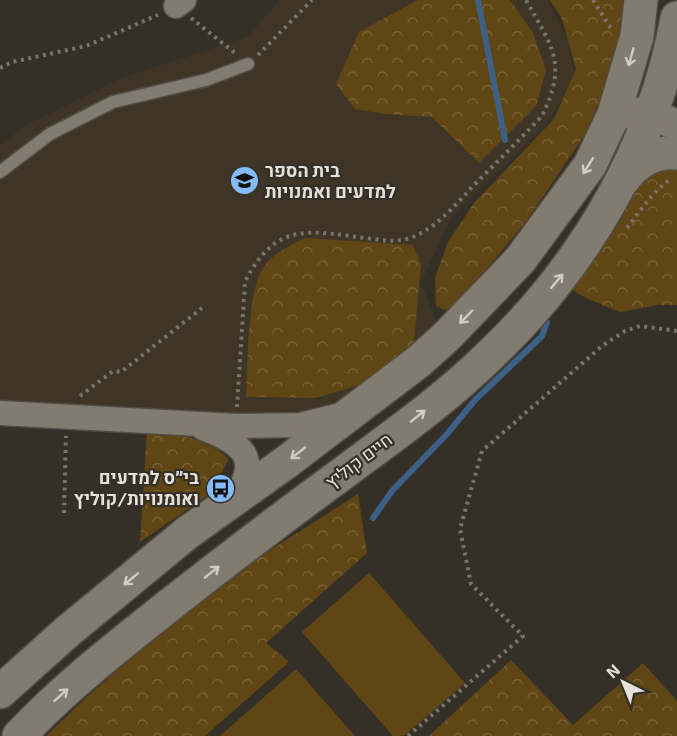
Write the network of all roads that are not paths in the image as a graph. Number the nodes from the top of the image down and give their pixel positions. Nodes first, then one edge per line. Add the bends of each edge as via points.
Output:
1 (640, 0) edge
2 (677, 18) edge
3 (248, 64) road end
4 (614, 114) junction
5 (662, 122) edge
6 (677, 152) edge
7 (0, 172) edge
8 (620, 184) junction
9 (354, 410) junction
10 (0, 413) edge
11 (193, 423) junction
12 (227, 506) junction
13 (0, 692) edge
14 (19, 736) edge

1 -> 4 main road via 637,36
2 - 5 main road via 665,70
3 - 7 lane via 206,80 113,102 50,134
4 - 5 street
4 -> 9 main road via 590,165 520,260 447,336
5 - 6 street
5 - 8 main road, חיים קוליץ
6 - 8 main road via 648,158
14 -> 8 main road, חיים קוליץ via 128,638 406,426 487,358 562,275 595,229
9 - 11 street via 300,425
9 -> 12 main road
10 - 11 street
11 - 12 street via 232,442 246,456 248,465 242,486
12 -> 13 main road via 118,589

